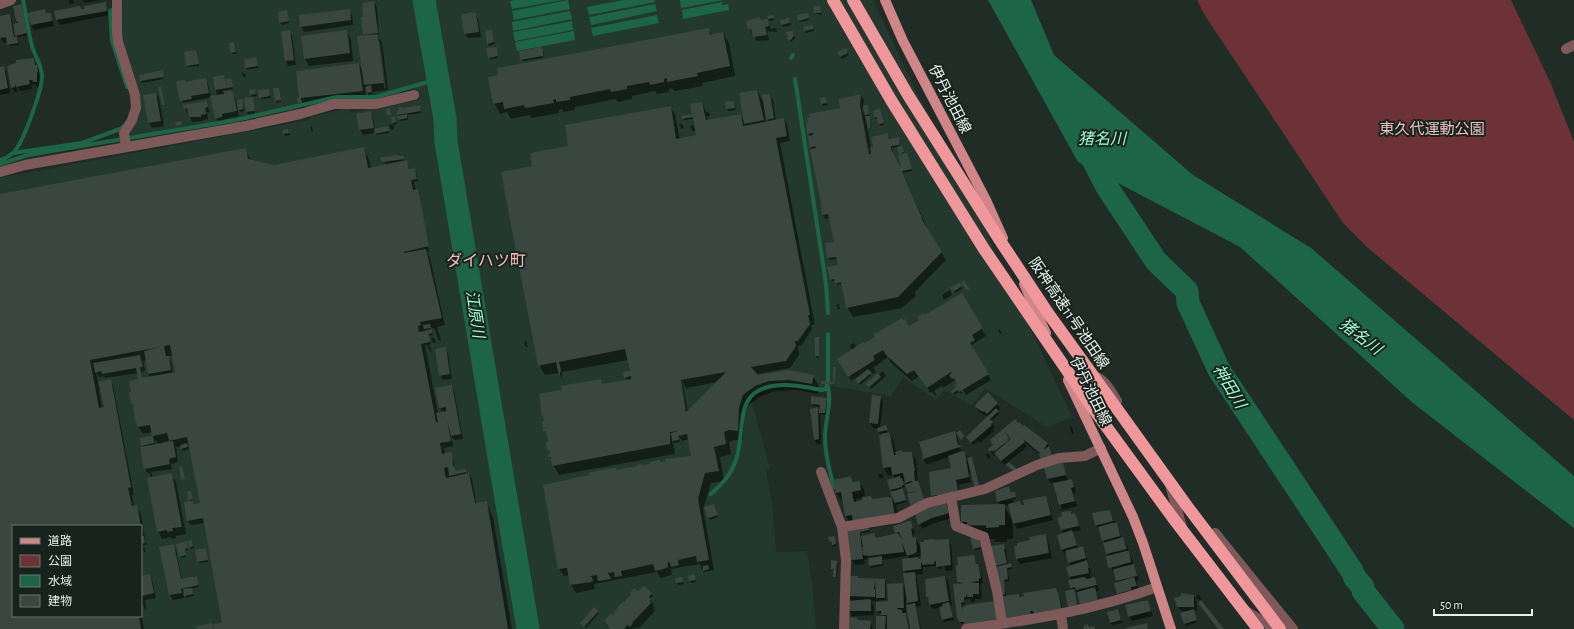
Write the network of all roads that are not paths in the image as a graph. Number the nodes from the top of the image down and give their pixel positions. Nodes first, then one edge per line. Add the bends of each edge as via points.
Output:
1 (11, 0) edge
2 (118, 0) edge
3 (833, 0) edge
4 (853, 0) edge
5 (885, 0) edge
6 (0, 4) edge
7 (414, 95) dead end
8 (125, 142) junction
9 (0, 172) edge
10 (1068, 380) junction
11 (1101, 448) junction
12 (1160, 462) junction
13 (821, 472) dead end
14 (951, 497) junction
15 (842, 527) junction
16 (1158, 587) junction
17 (1061, 615) junction
18 (997, 626) edge
19 (844, 629) edge
20 (966, 629) edge
21 (1063, 629) edge
22 (1171, 629) edge
23 (1258, 629) edge
24 (1275, 629) edge
25 (1280, 629) edge
26 (1293, 629) edge

1 - 6 street
2 - 8 street via 118,42 135,95 136,108 124,133
3 - 23 highway, bridge via 891,100 984,249 1119,444
4 - 25 highway, 阪神高速11号池田線, bridge via 908,95 1048,313 1186,506
5 - 10 main road, 伊丹池田線 via 903,41 986,200
7 - 8 street via 376,104 334,104 246,126
8 - 9 street
10 - 11 main road, 伊丹池田線
10 - 12 street via 1092,375 1104,381
11 - 14 street via 1085,456 1059,458 1037,465 985,489
11 - 16 main road, 伊丹池田線 via 1143,543
12 - 24 street via 1169,481 1181,525 1191,544 1233,600 1248,613
12 - 26 street
13 - 15 street
14 - 15 street via 927,503 898,518
14 - 18 street via 956,526 984,537 997,591
15 - 19 street via 846,560
16 - 17 street via 1110,603
16 - 22 main road, 伊丹池田線
17 - 18 street
17 - 21 street
18 - 20 street

